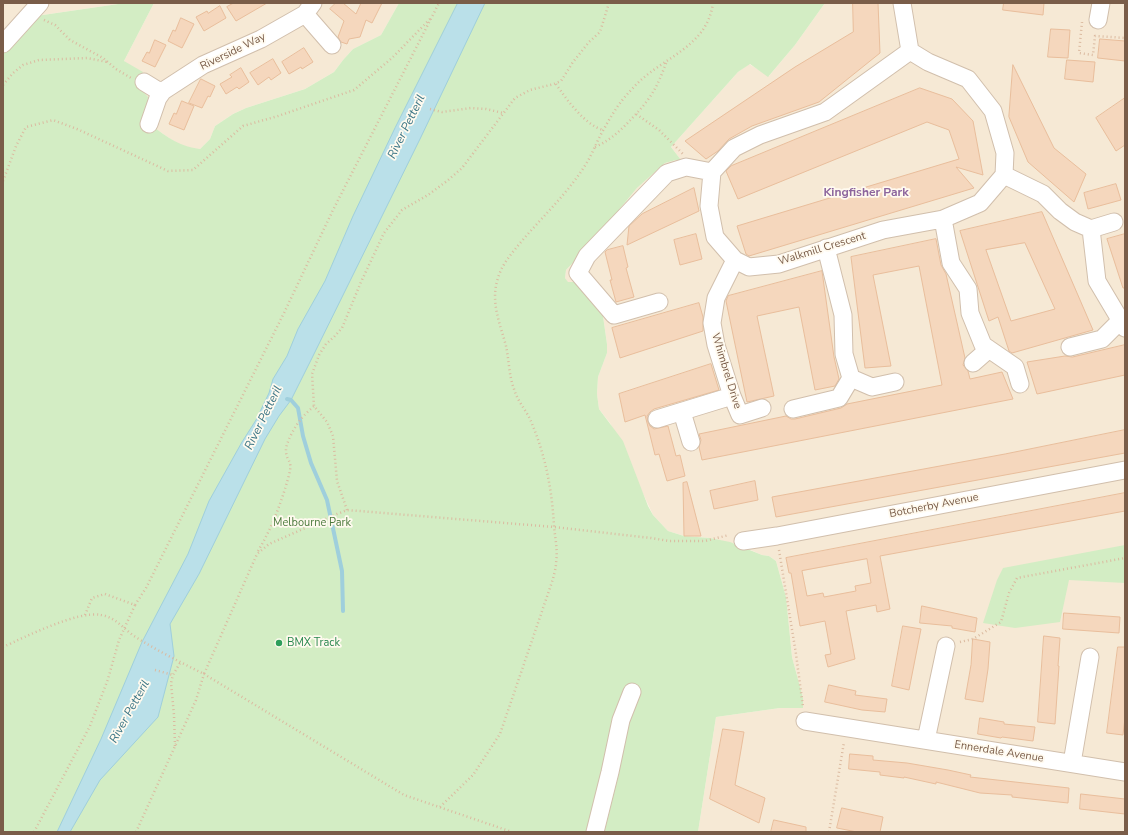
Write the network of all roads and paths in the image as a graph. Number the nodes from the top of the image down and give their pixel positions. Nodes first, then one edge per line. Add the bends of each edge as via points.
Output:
1 (40, 3) edge
2 (439, 3) edge
3 (609, 3) edge
4 (713, 3) edge
5 (902, 3) edge
6 (1101, 3) edge
7 (309, 8) edge
8 (28, 16) junction
9 (432, 17) junction
10 (1098, 20) joint
11 (1125, 38) edge
12 (3, 44) edge
13 (332, 45) dead end
14 (910, 51) junction
15 (107, 62) junction
16 (666, 63) junction
17 (144, 82) joint
18 (556, 84) junction
19 (3, 85) edge
20 (162, 91) junction
21 (430, 109) dead end
22 (503, 113) junction
23 (636, 114) junction
24 (149, 124) dead end
25 (603, 130) junction
26 (595, 147) junction
27 (686, 167) junction
28 (712, 172) junction
29 (1004, 175) junction
30 (3, 181) edge
31 (943, 219) junction
32 (1114, 222) dead end
33 (1091, 230) junction
34 (826, 248) junction
35 (735, 260) junction
36 (659, 302) dead end
37 (1123, 324) edge
38 (1070, 347) dead end
39 (989, 349) junction
40 (973, 363) dead end
41 (852, 378) junction
42 (895, 382) dead end
43 (1020, 384) dead end
44 (732, 396) junction
45 (314, 406) junction
46 (762, 408) dead end
47 (793, 409) dead end
48 (682, 412) junction
49 (657, 420) dead end
50 (691, 442) dead end
51 (1125, 470) edge
52 (347, 510) junction
53 (554, 527) junction
54 (777, 536) junction
55 (743, 541) joint
56 (257, 554) junction
57 (1125, 558) edge
58 (135, 605) junction
59 (85, 614) junction
60 (124, 628) junction
61 (3, 646) edge
62 (946, 646) joint
63 (1090, 657) dead end
64 (180, 662) junction
65 (155, 670) dead end
66 (204, 674) junction
67 (173, 675) junction
68 (632, 692) dead end
69 (805, 721) joint
70 (847, 728) junction
71 (926, 740) junction
72 (175, 746) junction
73 (1072, 763) junction
74 (1125, 772) edge
75 (440, 807) junction
76 (34, 832) edge
77 (136, 832) edge
78 (512, 832) edge
79 (595, 832) edge
80 (829, 832) edge

1 - 8 street
2 - 9 path
3 - 18 path via 600,32
4 - 16 path via 707,24 701,32 685,49
5 - 14 street
6 - 10 street
7 - 13 street, Riverside Way
7 - 20 street, Riverside Way via 261,39 203,65
8 - 12 street
8 - 15 path via 55,25 70,40
9 - 30 path via 392,58 354,90 243,126 193,170 168,171 52,120 26,127
9 - 58 path via 333,210 179,523
10 - 11 path via 1083,20 1079,53 1093,55 1095,36
14 - 28 street via 825,112 760,135 734,148
14 - 29 street via 928,62 968,79 994,110 1005,153
15 - 17 path via 130,78
15 - 19 path via 87,58 39,60 23,65
16 - 23 path via 648,102
16 - 25 path via 646,75 635,86 615,109
17 - 20 street
18 - 22 path via 520,95
18 - 25 path via 578,112 596,128
20 - 24 street
21 - 22 path via 442,112 470,108
22 - 45 path via 462,168 428,195 402,210 384,233 342,328 319,355 312,374
23 - 26 path via 607,142
23 - 27 path via 682,151 687,160
25 - 26 path
26 - 53 path via 569,189 502,267 494,292 513,388 529,418 547,467
27 - 28 street
27 - 36 street via 667,173 587,256 578,273 614,315
28 - 35 street via 709,206 715,237
29 - 31 street, Walkmill Crescent via 980,203
29 - 33 street via 1043,194 1060,211
31 - 34 street, Walkmill Crescent via 883,230
31 - 39 street via 951,264 968,289 970,313 983,345
32 - 33 street
33 - 37 street via 1097,281
34 - 35 street, Walkmill Crescent via 779,264 749,266
34 - 41 street via 843,315 844,354
35 - 44 street, Whimbrel Drive via 716,298 712,323
37 - 38 street via 1102,339
39 - 40 street
39 - 43 street via 1015,367
41 - 42 street via 872,387
41 - 47 street via 839,398
44 - 46 street, Whimbrel Drive via 740,415
44 - 48 street
45 - 52 path via 327,422 333,436 337,481
45 - 56 path via 302,418 288,442 286,451 291,464 290,474 268,535
48 - 49 street
48 - 50 street
51 - 54 street, Botcherby Avenue
52 - 53 path
52 - 56 path via 269,544
53 - 55 path via 669,541 706,541 741,532
53 - 75 path via 556,562 553,579 500,734 473,775
54 - 55 street, Botcherby Avenue
54 - 69 path
56 - 66 path
57 - 62 path via 1017,578 1009,593 1001,622 973,639
58 - 59 path via 105,594 92,598
58 - 60 path
59 - 60 path via 100,614 114,619
59 - 61 path
60 - 64 path
60 - 76 path via 90,726
62 - 71 street
63 - 73 street
64 - 66 path
64 - 67 path
65 - 67 path
66 - 72 path via 196,700
66 - 75 path via 404,795
67 - 72 path via 171,683
68 - 79 street via 620,720
69 - 70 street, Ennerdale Avenue
70 - 71 street, Ennerdale Avenue
70 - 80 path
71 - 73 street, Ennerdale Avenue
72 - 77 path
73 - 74 street, Ennerdale Avenue
75 - 78 path

